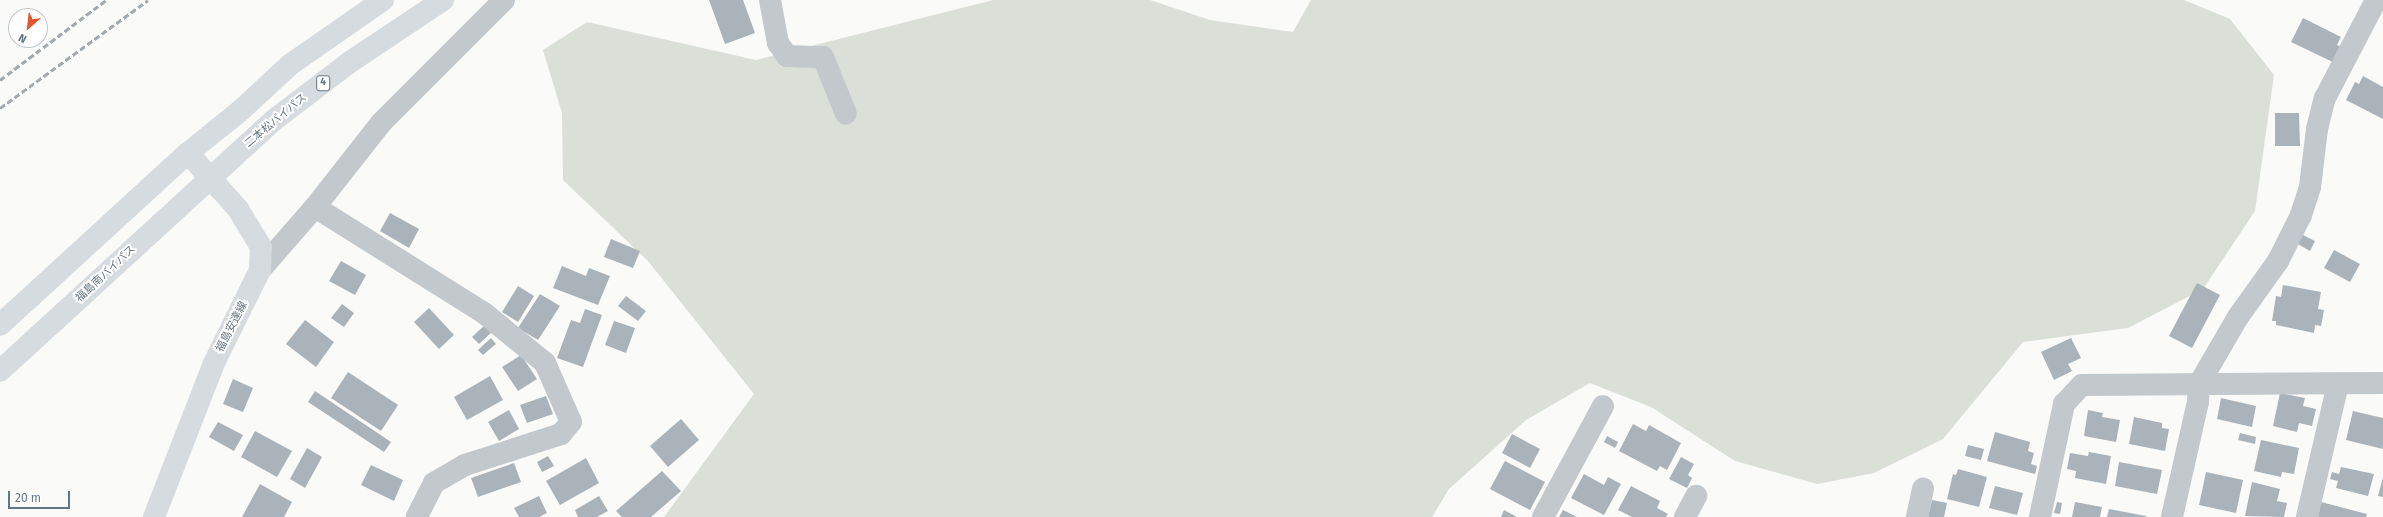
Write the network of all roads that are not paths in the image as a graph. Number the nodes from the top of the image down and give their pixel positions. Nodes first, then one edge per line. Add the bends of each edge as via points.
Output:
1 (383, 0) edge
2 (443, 0) edge
3 (504, 0) edge
4 (770, 0) edge
5 (2378, 2) edge
6 (846, 114) dead end
7 (188, 153) junction
8 (212, 177) junction
9 (315, 207) junction
10 (260, 270) junction
11 (0, 325) edge
12 (0, 371) edge
13 (2382, 381) edge
14 (2199, 384) junction
15 (2338, 384) junction
16 (1603, 406) dead end
17 (1923, 489) dead end
18 (1696, 496) dead end
19 (154, 517) edge
20 (417, 517) edge
21 (1543, 517) edge
22 (1685, 517) edge
23 (1917, 517) edge
24 (2040, 517) edge
25 (2172, 517) edge
26 (2307, 517) edge

1 - 7 main road via 291,64 240,111
2 - 8 main road, 二本松バイパス / 4 via 350,62 274,120
3 - 9 street via 380,123
4 - 6 street via 778,43 787,56 823,57
5 - 14 street via 2325,98 2317,128 2310,187 2301,215 2278,261 2238,317
7 - 8 main road, 福島安達線
7 - 11 main road
8 - 10 main road, 福島安達線 via 238,209 261,247
8 - 12 main road, 福島南バイパス / 4
9 - 10 street
9 - 20 street via 484,313 545,363 571,422 561,434 465,465 434,483
10 - 19 main road, 福島安達線 via 214,363
13 - 15 street
14 - 15 street
14 - 24 street via 2082,385 2064,404
14 - 25 street via 2198,402
15 - 26 street
16 - 21 street
17 - 23 street
18 - 22 street

